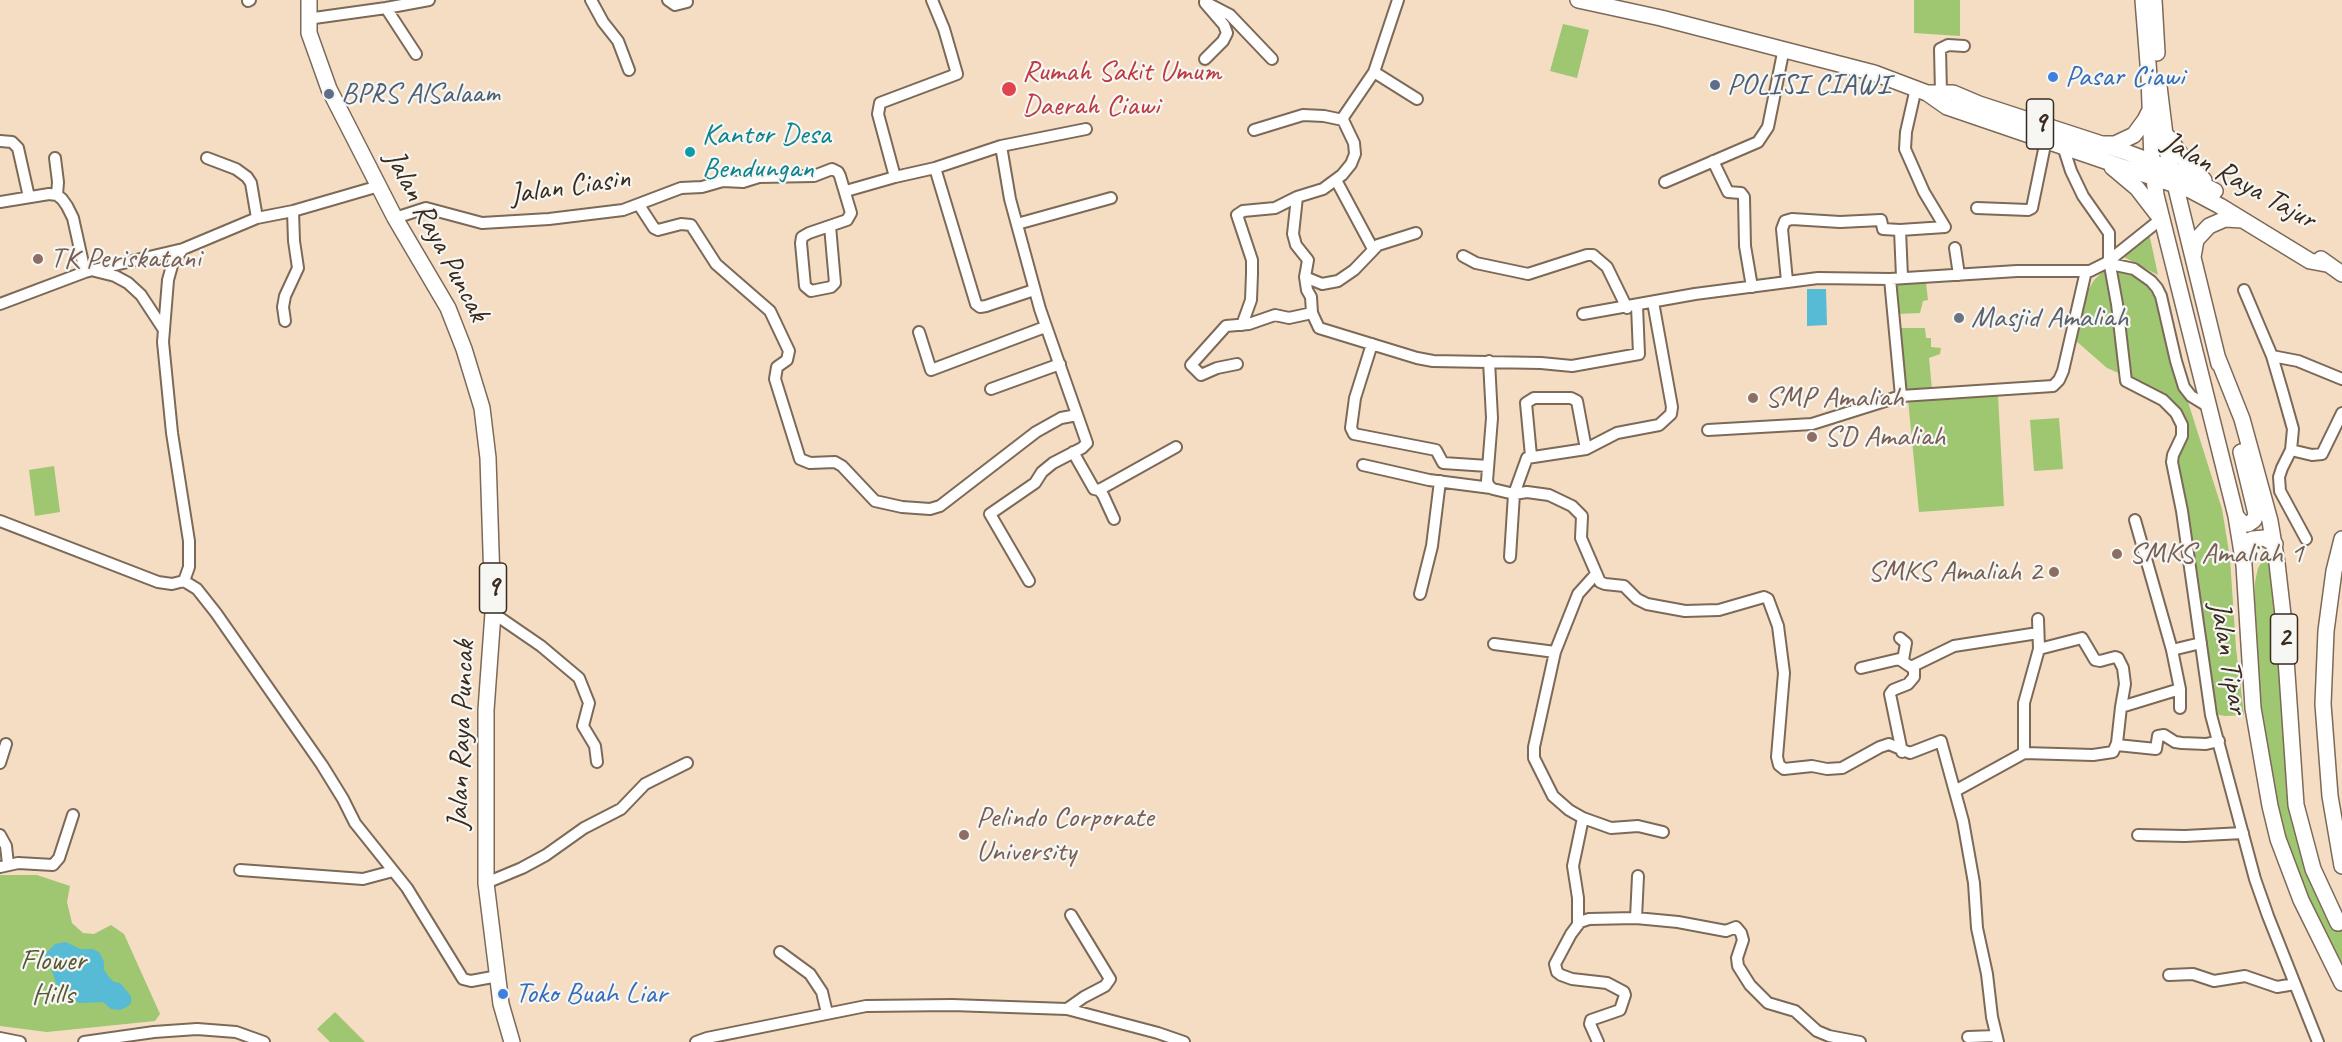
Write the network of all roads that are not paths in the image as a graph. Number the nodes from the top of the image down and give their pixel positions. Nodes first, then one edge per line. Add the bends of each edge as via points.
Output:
1 (309, 0) edge
2 (429, 0) edge
3 (668, 0) edge
4 (932, 0) edge
5 (1398, 0) edge
6 (1578, 0) edge
7 (2143, 0) edge
8 (2154, 0) edge
9 (1204, 1) edge
10 (594, 2) edge
11 (687, 2) dead end
12 (386, 9) junction
13 (307, 19) junction
14 (1964, 46) dead end
15 (1784, 48) junction
16 (416, 54) dead end
17 (1205, 59) dead end
18 (1272, 59) dead end
19 (629, 70) dead end
20 (1374, 72) junction
21 (1928, 91) junction
22 (1416, 99) dead end
23 (2150, 108) junction
24 (1343, 120) junction
25 (1086, 129) dead end
26 (2163, 129) junction
27 (1254, 130) dead end
28 (2046, 140) junction
29 (0, 141) edge
30 (2101, 144) junction
31 (1001, 146) junction
32 (2063, 146) junction
33 (55, 158) dead end
34 (207, 158) dead end
35 (1713, 161) junction
36 (2104, 161) junction
37 (935, 168) junction
38 (2152, 169) junction
39 (2173, 176) junction
40 (895, 177) junction
41 (1335, 180) junction
42 (1665, 182) dead end
43 (379, 186) junction
44 (846, 191) junction
45 (2217, 192) junction
46 (57, 195) junction
47 (29, 197) junction
48 (1297, 197) junction
49 (1111, 198) dead end
50 (0, 202) edge
51 (639, 205) junction
52 (1977, 208) dead end
53 (292, 211) junction
54 (257, 218) junction
55 (395, 218) junction
56 (2160, 219) junction
57 (2243, 220) junction
58 (1017, 224) junction
59 (830, 226) junction
60 (1900, 230) junction
61 (1416, 233) dead end
62 (1955, 248) dead end
63 (183, 249) junction
64 (1373, 249) junction
65 (1463, 256) dead end
66 (2108, 262) junction
67 (2193, 263) junction
68 (2326, 264) junction
69 (89, 271) junction
70 (2086, 271) junction
71 (2342, 274) edge
72 (1959, 275) junction
73 (1305, 277) junction
74 (1902, 277) junction
75 (1890, 279) junction
76 (1787, 281) junction
77 (1752, 287) junction
78 (1034, 290) junction
79 (2244, 290) dead end
80 (1653, 302) junction
81 (0, 304) edge
82 (1632, 307) junction
83 (1312, 313) junction
84 (1583, 314) dead end
85 (285, 321) dead end
86 (1242, 325) junction
87 (1045, 327) junction
88 (164, 331) junction
89 (919, 332) dead end
90 (1372, 344) junction
91 (1661, 351) junction
92 (1646, 353) dead end
93 (2217, 356) junction
94 (2272, 356) junction
95 (1489, 361) junction
96 (1060, 364) junction
97 (1237, 364) dead end
98 (2342, 379) edge
99 (991, 389) dead end
100 (1901, 396) junction
101 (2210, 407) junction
102 (2342, 413) edge
103 (1077, 416) junction
104 (1708, 430) dead end
105 (1176, 447) dead end
106 (1586, 449) junction
107 (2291, 450) junction
108 (1073, 452) junction
109 (1531, 456) junction
110 (1363, 465) dead end
111 (1488, 466) junction
112 (1440, 482) junction
113 (1491, 488) junction
114 (1099, 490) junction
115 (1514, 494) junction
116 (2236, 516) junction
117 (1114, 519) dead end
118 (2135, 520) dead end
119 (0, 521) edge
120 (2306, 539) dead end
121 (2342, 539) edge
122 (2275, 544) junction
123 (2242, 552) junction
124 (1510, 556) dead end
125 (1596, 574) junction
126 (184, 581) junction
127 (1029, 581) dead end
128 (1420, 594) dead end
129 (494, 613) junction
130 (2038, 619) dead end
131 (2038, 633) junction
132 (1900, 638) dead end
133 (2201, 643) junction
134 (1494, 644) dead end
135 (2039, 649) junction
136 (2172, 650) junction
137 (1555, 651) junction
138 (1908, 663) junction
139 (1861, 669) dead end
140 (2180, 689) junction
141 (2121, 707) junction
142 (2180, 708) dead end
143 (2219, 741) junction
144 (6, 744) dead end
145 (2117, 745) junction
146 (1902, 752) junction
147 (2024, 753) junction
148 (597, 762) dead end
149 (0, 763) edge
150 (687, 763) dead end
151 (1955, 791) junction
152 (73, 816) dead end
153 (1583, 819) junction
154 (1663, 832) dead end
155 (2243, 834) junction
156 (0, 835) edge
157 (2138, 835) dead end
158 (4, 865) edge
159 (2342, 866) edge
160 (240, 870) dead end
161 (393, 871) junction
162 (1638, 876) dead end
163 (486, 883) junction
164 (1071, 915) dead end
165 (1636, 918) junction
166 (2338, 923) dead end
167 (1578, 925) junction
168 (780, 952) dead end
169 (2169, 975) dead end
170 (498, 976) junction
171 (2342, 983) edge
172 (2295, 984) junction
173 (1067, 1010) junction
174 (827, 1013) junction
175 (1968, 1037) dead end
176 (0, 1038) edge
177 (1997, 1039) edge
178 (20, 1042) edge
179 (84, 1042) edge
180 (264, 1042) edge
181 (512, 1042) edge
182 (696, 1042) edge
183 (1184, 1042) edge
184 (1598, 1042) edge
185 (1860, 1042) edge
186 (2319, 1042) edge

1 - 13 highway, Jalan Raya Puncak / 9
2 - 12 street
3 - 11 street via 675,5
4 - 40 street via 957,74 884,100 879,106
5 - 20 street
6 - 15 highway, 9
7 - 23 highway
8 - 26 highway
9 - 17 street via 1227,33
9 - 18 street via 1230,15
10 - 19 street via 618,41
12 - 13 street
12 - 16 street
13 - 43 highway, Jalan Raya Puncak / 9 via 320,67
14 - 21 street via 1948,45 1941,49
15 - 21 highway, 9
15 - 35 street via 1765,133 1753,145
20 - 22 street
20 - 24 street
21 - 28 highway, 9 via 1947,108
21 - 30 highway, Jalan Raya Tajur / 9 via 1953,93
21 - 60 street via 1905,132 1905,149 1945,227
23 - 30 highway via 2134,135 2115,144
23 - 38 highway
24 - 27 street via 1303,115
24 - 41 street via 1353,138 1355,154
25 - 31 street
26 - 39 highway
26 - 45 highway via 2187,163
28 - 32 highway, 9
28 - 52 street via 2032,208
29 - 47 street via 12,142 18,148
30 - 38 highway, Jalan Raya Tajur / 9
31 - 37 street
31 - 58 street
32 - 36 highway, 9
32 - 66 street via 2083,196 2107,228
33 - 46 street
34 - 54 street via 247,177
35 - 42 street
35 - 77 street via 1728,192 1744,197 1745,246
36 - 38 highway, 9
36 - 56 highway via 2137,188
37 - 40 street
37 - 78 street via 976,304 986,306
38 - 39 highway, Jalan Raya Tajur / 9
38 - 56 highway, 2
39 - 45 highway, Jalan Raya Tajur / 9
39 - 57 highway, Jalan Raya Tajur / 9
39 - 67 highway, 2
40 - 44 street
41 - 48 street via 1318,191
41 - 64 street
43 - 53 street
43 - 55 highway, Jalan Raya Puncak / 9
44 - 51 street, Jalan Ciasin via 838,172 832,169 814,176 759,177 681,188
44 - 59 street via 850,216
45 - 68 highway, Jalan Raya Tajur / 9
46 - 47 street
46 - 69 street via 73,218
47 - 50 street
48 - 73 street via 1293,234 1308,260
48 - 86 street via 1275,208 1237,215 1252,260 1251,300
49 - 58 street
51 - 55 street, Jalan Ciasin via 618,211 489,223 426,208
51 - 103 street via 658,230 681,224 695,228 716,264 770,311 789,351 787,360 777,367 775,379 800,459 810,463 835,462 875,501 902,507 940,506 1036,432 1061,418
53 - 54 street
53 - 85 street via 298,268 285,296
54 - 63 street
55 - 129 highway, Jalan Raya Puncak / 9 via 448,308 482,408 488,449
56 - 66 street
56 - 101 highway, 2
57 - 67 highway via 2225,219 2204,230 2194,245
57 - 68 highway, Jalan Raya Tajur / 9 via 2310,261
58 - 78 street
59 - 59 street via 801,240 808,291 835,283
60 - 74 street
60 - 76 street via 1883,229 1881,220 1785,221 1782,230
61 - 64 street
62 - 72 street
63 - 69 street
63 - 88 street via 170,272
64 - 73 street via 1338,281 1322,284
65 - 82 street via 1476,263 1528,274 1593,255 1607,267
66 - 70 street
66 - 101 street via 2134,269 2157,288 2184,387
66 - 133 street, Jalan Tipar via 2117,298 2125,380 2170,405 2182,425 2172,462
67 - 93 highway, 2
68 - 71 highway, Jalan Raya Tajur / 9
69 - 81 street
69 - 88 street via 115,276 128,284 141,295
70 - 72 street
70 - 100 street via 2063,371 2056,384
72 - 74 street
73 - 83 street
74 - 75 street
75 - 76 street
75 - 100 street
76 - 77 street
77 - 80 street
78 - 87 street
79 - 94 street
80 - 82 street
80 - 91 street
82 - 84 street
82 - 95 street via 1639,354 1572,366
83 - 86 street via 1289,318 1275,315
83 - 90 street via 1319,328
86 - 97 street via 1222,328 1191,365 1201,375
87 - 89 street via 931,370
87 - 96 street
88 - 126 street via 172,433 189,541 189,567
90 - 95 street via 1433,361
90 - 111 street via 1355,398 1351,428 1354,434 1436,450 1443,463
91 - 92 street
91 - 106 street via 1672,407 1668,418 1654,427 1615,433
93 - 116 highway, 2 via 2256,514 2246,524
93 - 122 highway, 2 via 2242,418
94 - 98 street via 2298,360
94 - 107 street via 2293,429
95 - 111 street via 1492,418
96 - 99 street
96 - 103 street
100 - 104 street via 1812,424
101 - 116 highway, 2
102 - 107 street via 2322,454
103 - 108 street via 1086,445
105 - 114 street
106 - 109 street
106 - 109 street via 1577,400 1534,398 1526,403
107 - 120 street via 2279,485
108 - 114 street via 1094,489
108 - 127 street via 1053,463 1035,483 990,514
109 - 115 street
110 - 112 street
111 - 113 street via 1487,481
112 - 113 street
112 - 128 street via 1432,546
113 - 115 street
114 - 117 street
115 - 124 street
115 - 125 street via 1550,495 1577,510 1581,516 1581,538
116 - 123 highway, 2
118 - 136 street
119 - 126 street via 158,582
121 - 159 highway, 2 via 2326,631 2323,704 2328,785
122 - 123 highway via 2259,537 2248,541
122 - 166 highway, 2 via 2296,805 2313,869
123 - 171 highway, 2 via 2253,708 2270,806 2289,872
125 - 137 street via 1578,594
125 - 146 street via 1603,584 1624,586 1641,601 1666,609 1719,610 1768,599 1778,626 1784,673 1777,757 1784,769 1842,768 1889,744
126 - 161 street via 201,592 322,765 350,817
129 - 148 street via 579,678 589,703 583,726 595,746
129 - 163 highway, Jalan Raya Puncak / 9 via 486,710
130 - 131 street
131 - 135 street
131 - 138 street via 1954,646
132 - 138 street via 1906,643
133 - 136 street
133 - 143 street, Jalan Tipar via 2206,694
134 - 137 street
135 - 141 street via 2082,638 2095,660 2118,658 2125,684
135 - 147 street via 2024,702
136 - 140 street
137 - 153 street via 1534,758 1553,796
138 - 139 street via 1889,660
138 - 146 street via 1915,673 1911,681 1890,694
140 - 141 street
140 - 142 street
141 - 145 street
143 - 145 street via 2182,743 2164,735 2158,736 2156,749
143 - 155 street, Jalan Tipar
144 - 149 street
145 - 147 street via 2113,752 2093,755
146 - 151 street via 1917,752 1940,740
147 - 151 street
150 - 163 street via 651,781 621,809 532,862
151 - 177 street via 1974,883 1977,928
152 - 158 street via 57,862 49,866
153 - 154 street via 1611,828 1638,826
153 - 167 street via 1573,866
155 - 157 street
155 - 172 street, Jalan Tipar via 2268,916
156 - 158 street via 6,846
160 - 161 street via 363,879
161 - 170 street via 464,979
162 - 165 street
163 - 170 highway, Jalan Raya Puncak / 9
164 - 173 street via 1110,979
165 - 167 street via 1589,919
165 - 185 street via 1678,921 1726,931 1736,927 1743,940 1738,966 1768,1003 1795,1011 1822,1034
167 - 184 street via 1555,964 1557,972 1572,979 1607,983 1625,995 1620,1010 1591,1020
168 - 174 street via 810,974 822,992
169 - 172 street via 2193,974 2214,981 2245,976 2277,987
170 - 181 highway, Jalan Raya Puncak / 9
172 - 186 street, Jalan Tipar
173 - 174 street via 866,1006
173 - 183 street
174 - 182 street
175 - 177 street
176 - 178 street
179 - 180 street via 197,1029 236,1032

